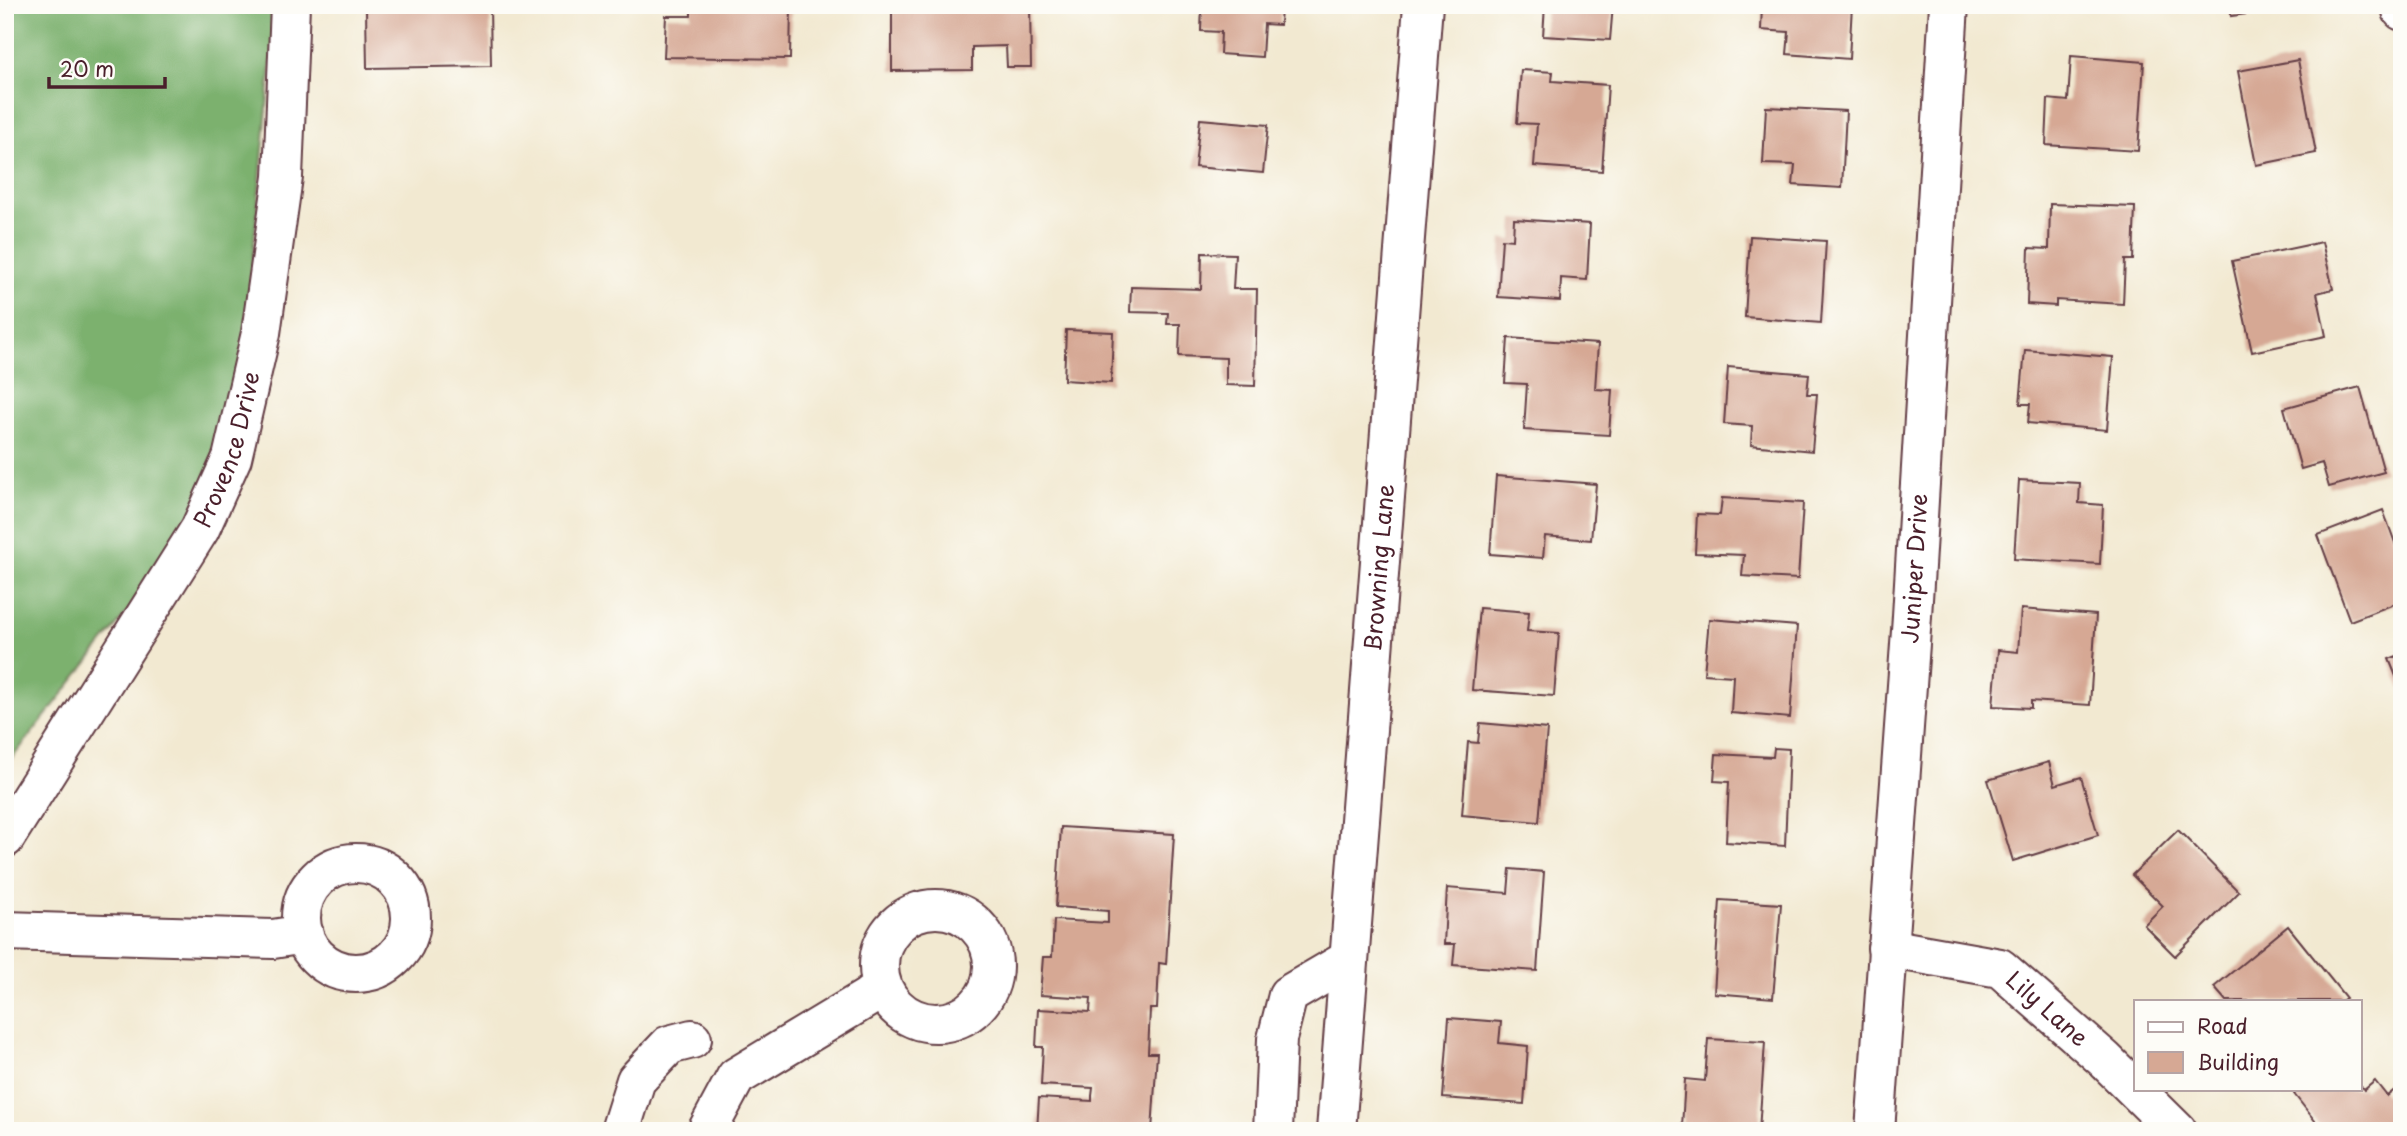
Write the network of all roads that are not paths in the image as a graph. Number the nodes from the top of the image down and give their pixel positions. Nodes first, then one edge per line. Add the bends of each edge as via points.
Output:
1 (290, 5) edge
2 (1423, 5) edge
3 (1948, 5) edge
4 (2401, 5) edge
5 (2402, 11) edge
6 (5, 838) edge
7 (5, 931) edge
8 (304, 934) dead end
9 (1887, 948) junction
10 (1348, 960) junction
11 (882, 986) dead end
12 (692, 1039) dead end
13 (2134, 1089) edge
14 (2135, 1090) edge
15 (620, 1131) edge
16 (707, 1131) edge
17 (1273, 1131) edge
18 (1336, 1131) edge
19 (1875, 1131) edge
20 (2177, 1131) edge

1 - 6 street, Provence Drive via 283,177 261,333 232,458 200,529
2 - 10 street, Browning Lane
3 - 9 street, Juniper Drive via 1912,616
4 - 5 street
7 - 8 street via 273,939
9 - 13 street, Lily Lane via 2000,968
9 - 19 street, Juniper Drive
10 - 17 street via 1288,996 1277,1039
10 - 18 street, Browning Lane
11 - 16 street via 736,1077
12 - 15 street via 670,1045 636,1080
14 - 20 street, Lily Lane

